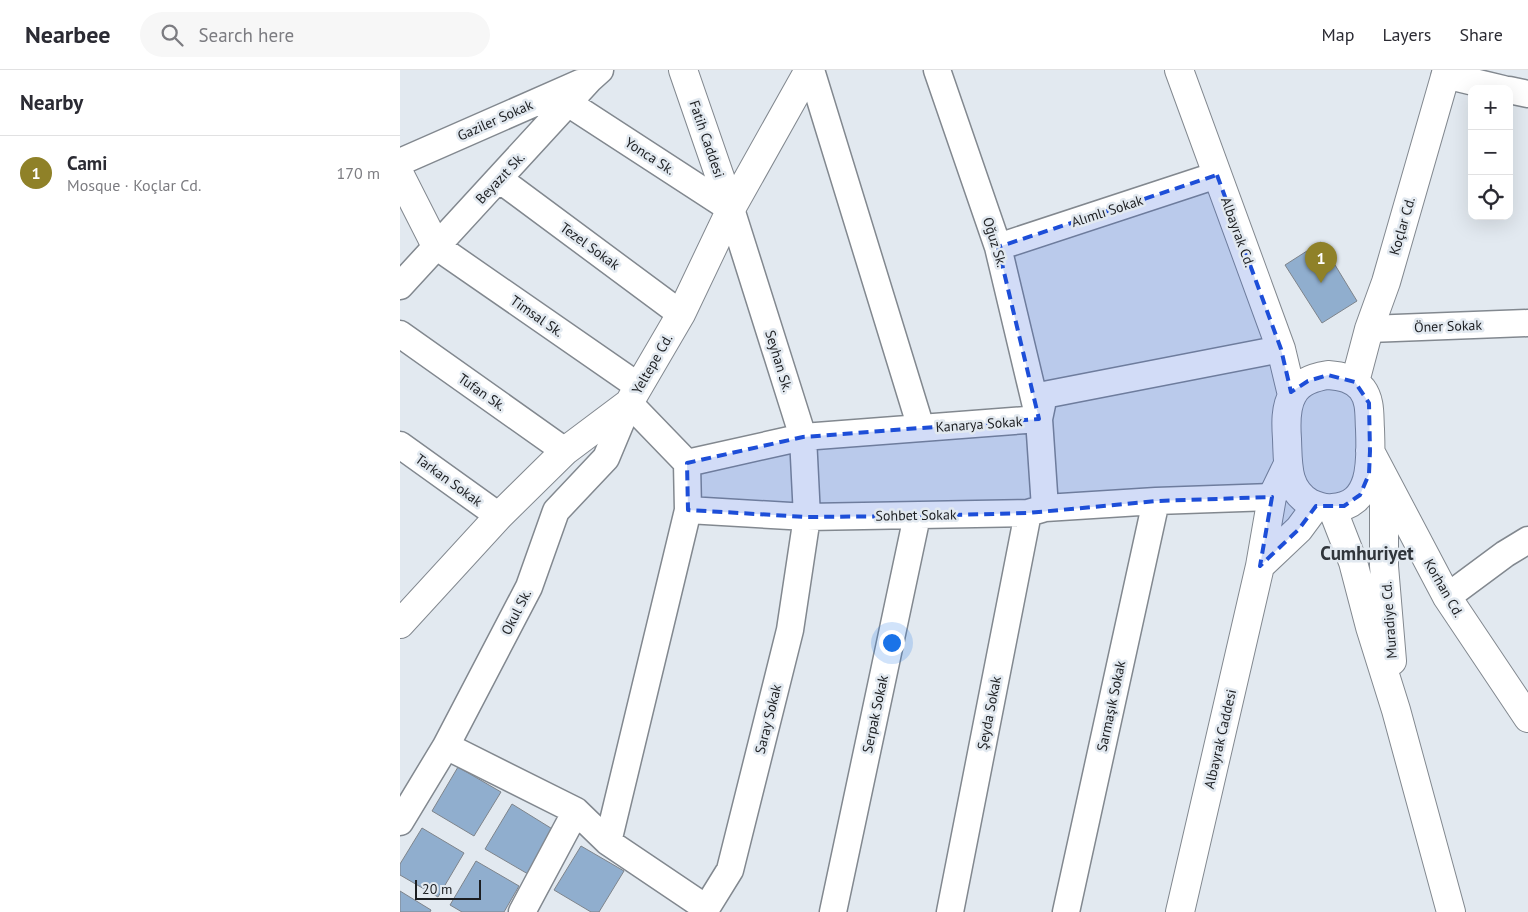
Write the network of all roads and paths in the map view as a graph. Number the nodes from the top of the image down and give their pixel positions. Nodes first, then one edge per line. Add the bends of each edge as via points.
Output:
1 (682, 70) edge
2 (810, 70) edge
3 (937, 70) edge
4 (1179, 70) edge
5 (1446, 73) edge
6 (595, 74) edge
7 (1489, 85) edge
8 (1513, 91) edge
9 (1528, 94) edge
10 (568, 103) junction
11 (400, 162) edge
12 (400, 175) edge
13 (1217, 175) junction
14 (499, 179) junction
15 (731, 209) junction
16 (436, 246) junction
17 (998, 247) junction
18 (400, 286) edge
19 (681, 314) junction
20 (1528, 323) edge
21 (1369, 329) junction
22 (400, 334) edge
23 (1281, 349) junction
24 (1355, 382) junction
25 (633, 395) junction
26 (1292, 395) junction
27 (1038, 419) junction
28 (920, 428) junction
29 (803, 437) junction
30 (400, 445) edge
31 (565, 451) junction
32 (687, 463) junction
33 (1370, 463) junction
34 (1288, 464) junction
35 (1272, 497) junction
36 (1156, 501) junction
37 (1324, 507) junction
38 (688, 510) junction
39 (1036, 511) junction
40 (499, 516) junction
41 (916, 516) junction
42 (807, 517) junction
43 (1528, 540) edge
44 (1260, 566) junction
45 (1447, 597) junction
46 (401, 620) edge
47 (1396, 710) junction
48 (1528, 718) edge
49 (446, 746) junction
50 (576, 811) junction
51 (400, 822) edge
52 (608, 842) junction
53 (705, 910) edge
54 (522, 912) edge
55 (833, 912) edge
56 (950, 912) edge
57 (1066, 912) edge
58 (1180, 912) edge
59 (1451, 912) edge

1 - 15 street, Fatih Caddesi
2 - 15 street, Yeltepe Cd.
2 - 28 street
3 - 17 street, Oğuz Sk.
4 - 13 street, Albayrak Cd.
5 - 7 street
5 - 21 street, Koçlar Cd. via 1386,282
6 - 10 street, Beyazıt Sk.
6 - 11 street, Gaziler Sokak
8 - 9 street
10 - 14 street, Beyazıt Sk.
10 - 15 street, Yonca Sk.
12 - 16 street
13 - 17 street, Alımlı Sokak
13 - 23 street, Albayrak Cd.
14 - 16 street, Beyazıt Sk.
14 - 19 street, Tezel Sokak
15 - 19 street, Yeltepe Cd.
15 - 29 street, Seyhan Sk.
16 - 18 street, Beyazıt Sk.
16 - 25 street, Timsal Sk.
17 - 27 street, Oğuz Sk.
19 - 25 street, Yeltepe Cd.
20 - 21 street, Öner Sokak
21 - 24 street, Koçlar Cd.
22 - 31 street, Tufan Sk.
23 - 26 street, Albayrak Cd.
23 - 27 street, Kanarya Sokak via 1044,395
24 - 26 street via 1328,375 1308,380
24 - 33 street via 1368,403
25 - 31 street, Yeltepe Cd.
25 - 32 street
25 - 49 street, Okul Sk. via 606,458 556,511 529,587
26 - 34 street via 1287,412
27 - 28 street, Kanarya Sokak
27 - 39 street, Şeyda Sokak
28 - 29 street, Kanarya Sokak
29 - 32 street, Kanarya Sokak
29 - 42 street, Seyhan Sk.
30 - 40 street, Tarkan Sokak
31 - 40 street, Yeltepe Cd.
32 - 38 street
33 - 37 street via 1360,495 1344,506
33 - 45 street, Korhan Cd.
33 - 47 street, Muradiye Cd. via 1384,497 1384,566
34 - 35 street, Albayrak Caddesi
34 - 37 street via 1293,486 1306,500
35 - 36 street, Sohbet Sokak
35 - 44 street, Albayrak Caddesi
36 - 39 street, Sohbet Sokak
36 - 57 street, Sarmaşık Sokak
37 - 44 street
37 - 47 street, Muradiye Cd. via 1353,562
38 - 42 street, Sohbet Sokak
38 - 52 street
39 - 41 street, Sohbet Sokak
39 - 56 street, Şeyda Sokak
40 - 46 street, Yeltepe Cd.
41 - 42 street, Sohbet Sokak
41 - 55 street, Serpak Sokak
42 - 53 street, Saray Sokak via 790,630 730,870
43 - 45 street
44 - 58 street, Albayrak Caddesi
45 - 48 street, Korhan Cd.
47 - 59 street, Muradiye Cd.
49 - 50 street
49 - 51 street, Okul Sk.
50 - 52 street
50 - 54 street
52 - 53 street

